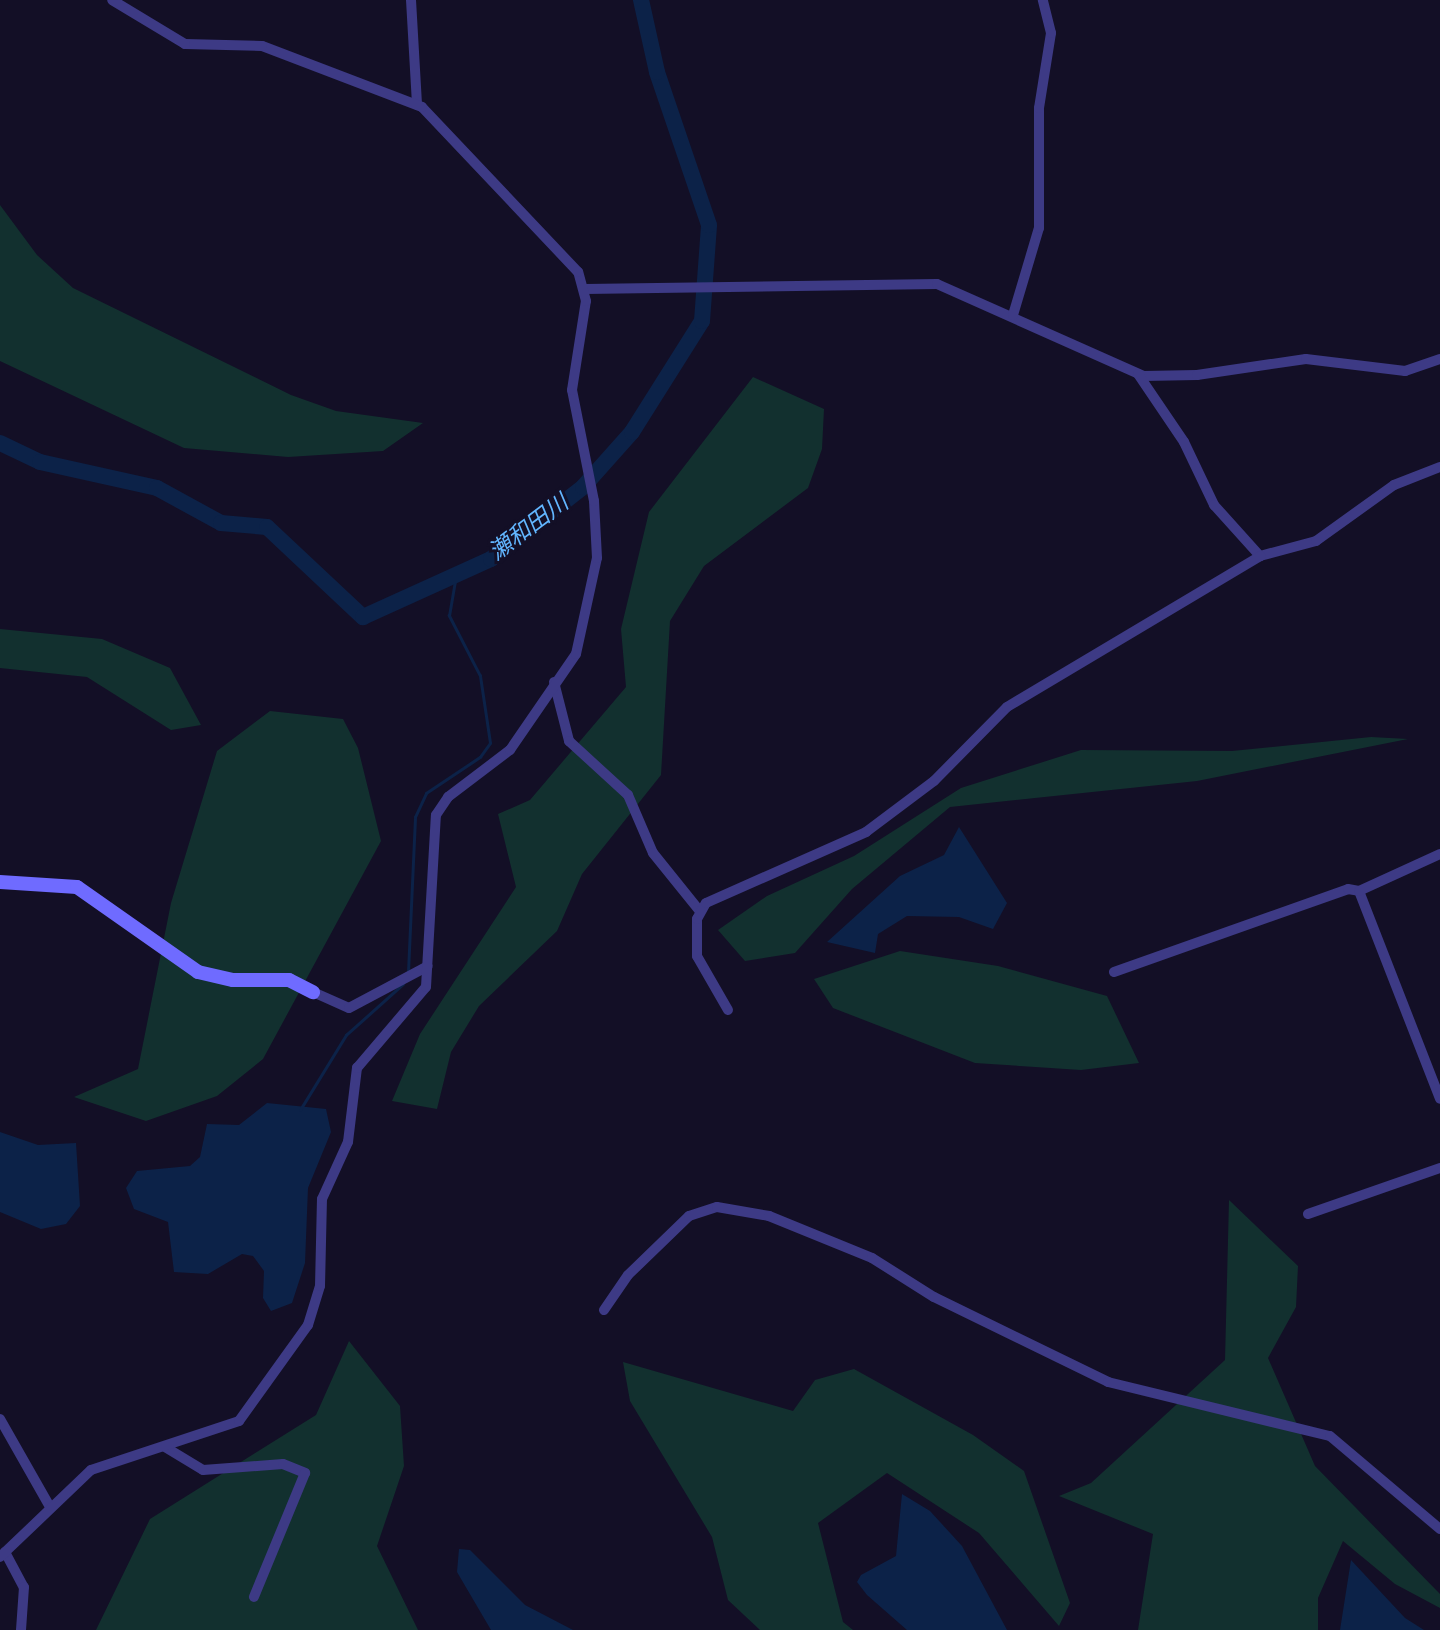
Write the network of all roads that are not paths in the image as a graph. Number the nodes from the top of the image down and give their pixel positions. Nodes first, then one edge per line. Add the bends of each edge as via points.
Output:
1 (112, 0) edge
2 (411, 0) edge
3 (1043, 0) edge
4 (417, 105) junction
5 (585, 289) junction
6 (1013, 314) junction
7 (1440, 359) edge
8 (1137, 374) junction
9 (1440, 467) edge
10 (1260, 556) junction
11 (554, 682) junction
12 (1440, 854) edge
13 (0, 882) edge
14 (1359, 891) junction
15 (699, 910) junction
16 (428, 966) junction
17 (1114, 972) dead end
18 (313, 992) joint
19 (728, 1010) dead end
20 (1440, 1098) edge
21 (1440, 1168) edge
22 (1308, 1214) dead end
23 (604, 1310) dead end
24 (0, 1419) edge
25 (164, 1447) junction
26 (50, 1507) junction
27 (1440, 1530) edge
28 (2, 1554) edge
29 (254, 1597) dead end
30 (21, 1630) edge

1 - 4 street via 185,44 262,46
2 - 4 street
3 - 6 street via 1051,33 1039,108 1039,228
4 - 5 street via 578,272
5 - 6 street via 842,290 927,283
5 - 11 street via 571,382 594,500 597,558 580,643
6 - 8 street
7 - 8 street via 1405,371 1307,359 1197,375
8 - 10 street via 1184,442 1214,505
9 - 10 street via 1394,485 1316,541
10 - 15 street via 1007,707 934,781 866,832 730,888
11 - 15 street via 569,741 628,795 653,853
11 - 16 street via 510,750 449,797 436,815
12 - 14 street
13 - 18 street via 77,887 198,972 233,980 289,980
14 - 17 street via 1348,889
14 - 20 street
15 - 19 street via 697,956
16 - 18 street via 349,1008
16 - 25 street via 424,992 372,1044 358,1068 348,1142 322,1199 320,1286 308,1325 245,1416 217,1433
21 - 22 street
23 - 27 street via 681,1223 705,1209 734,1208 819,1233 934,1297 1117,1385 1340,1437
24 - 26 street
25 - 26 street via 91,1470
25 - 29 street via 211,1472 274,1464 302,1470 292,1515
26 - 28 street
28 - 30 street via 24,1587

